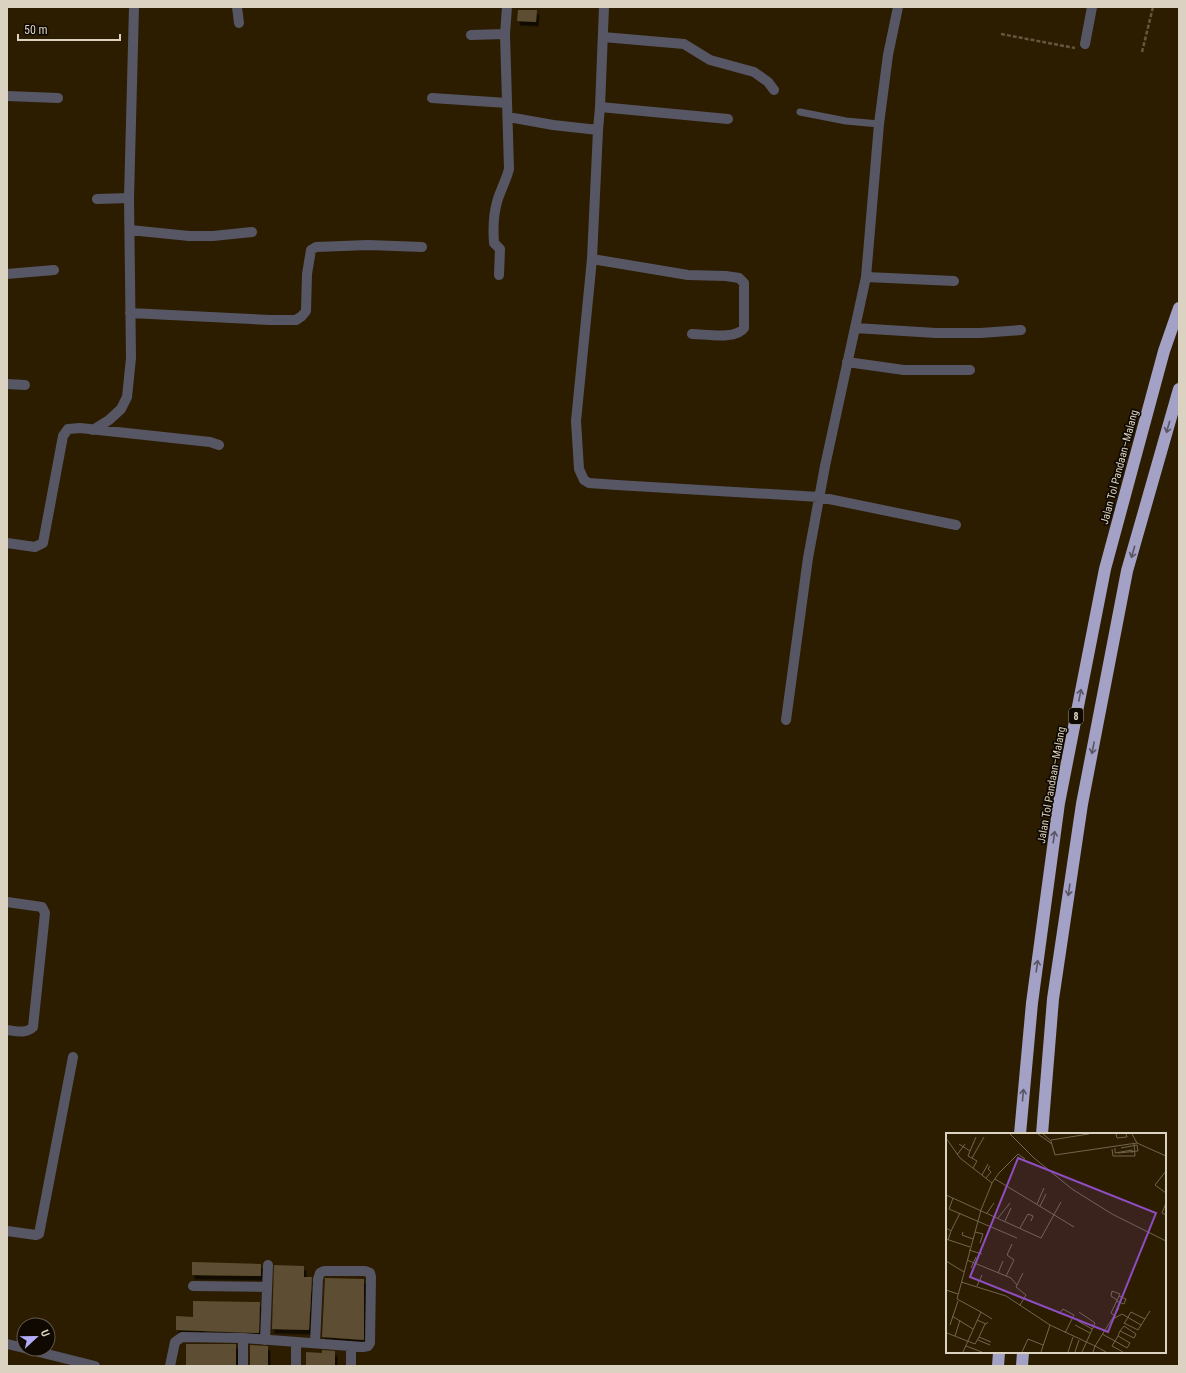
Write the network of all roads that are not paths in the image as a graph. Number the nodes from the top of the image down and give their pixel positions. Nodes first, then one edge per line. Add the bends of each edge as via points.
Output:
1 (134, 7) edge
2 (237, 7) edge
3 (507, 7) edge
4 (604, 7) edge
5 (898, 7) edge
6 (1092, 7) edge
7 (239, 23) dead end
8 (505, 34) junction
9 (471, 35) dead end
10 (603, 37) junction
11 (1085, 44) road end
12 (774, 90) dead end
13 (7, 96) edge
14 (58, 98) dead end
15 (432, 98) dead end
16 (506, 103) junction
17 (600, 107) junction
18 (800, 112) dead end
19 (508, 117) junction
20 (728, 119) dead end
21 (879, 124) junction
22 (598, 130) junction
23 (97, 198) dead end
24 (129, 198) junction
25 (130, 230) junction
26 (252, 232) dead end
27 (422, 246) dead end
28 (592, 259) junction
29 (54, 270) dead end
30 (7, 274) edge
31 (499, 275) dead end
32 (866, 277) junction
33 (954, 281) dead end
34 (1179, 308) edge
35 (130, 314) junction
36 (854, 328) junction
37 (1021, 330) dead end
38 (692, 334) dead end
39 (847, 362) junction
40 (970, 370) dead end
41 (7, 384) edge
42 (25, 386) dead end
43 (1179, 389) edge
44 (94, 430) junction
45 (220, 445) dead end
46 (819, 497) junction
47 (956, 524) dead end
48 (7, 543) edge
49 (786, 720) dead end
50 (7, 902) edge
51 (7, 1030) edge
52 (73, 1058) dead end
53 (1020, 1133) edge
54 (1042, 1133) edge
55 (7, 1231) edge
56 (268, 1265) dead end
57 (193, 1286) dead end
58 (267, 1287) junction
59 (243, 1338) junction
60 (265, 1340) junction
61 (296, 1342) junction
62 (315, 1343) junction
63 (351, 1346) junction
64 (999, 1353) edge
65 (1023, 1353) edge
66 (56, 1356) edge
67 (94, 1366) edge
68 (170, 1366) edge
69 (243, 1366) edge
70 (296, 1366) edge
71 (351, 1366) edge
72 (998, 1366) edge
73 (1022, 1366) edge

1 - 24 street
2 - 7 street
3 - 8 street
4 - 10 street
5 - 21 street via 888,55
6 - 11 street
8 - 9 street
8 - 16 street
10 - 12 street via 684,44 710,60 754,72
10 - 17 street
13 - 14 street
15 - 16 street
16 - 19 street
17 - 20 street
17 - 22 street
18 - 21 lane
19 - 22 street
19 - 31 street via 509,170 493,218 494,243 500,249
21 - 32 street
22 - 28 street
23 - 24 street
24 - 25 street
25 - 26 street via 189,236
25 - 35 street
27 - 35 street via 316,247 311,250 307,274 306,311 296,320
28 - 38 street via 688,275 726,276 742,281 744,328 741,332 731,335
28 - 46 street via 576,421 579,469 584,480 590,483 617,485
29 - 30 street
32 - 33 street
32 - 36 street
53 -> 34 highway, Jalan Tol Pandaan–Malang / 8 via 1032,1003 1060,795 1105,569 1164,350
35 - 44 street via 131,358 127,396 121,408
36 - 37 street via 936,334
36 - 39 street
39 - 40 street via 904,370
39 - 46 street
41 - 42 street
43 -> 54 highway, 8 via 1127,571 1082,804 1053,999
44 - 45 street
44 - 48 street via 68,429 63,436 43,543 32,547
46 - 47 street
46 - 49 street
50 - 51 street via 42,907 45,913 33,1026 23,1032
52 - 55 street via 39,1234
56 - 58 street
57 - 58 street
58 - 60 street
59 - 60 street
59 - 68 street via 182,1337 175,1342
59 - 69 street
60 - 61 street
61 - 62 street
61 - 70 street
62 - 63 street
62 - 63 street via 320,1273 365,1271 370,1273 371,1277 370,1343 368,1346
63 - 71 street
64 - 72 highway
65 - 73 highway
66 - 67 street

